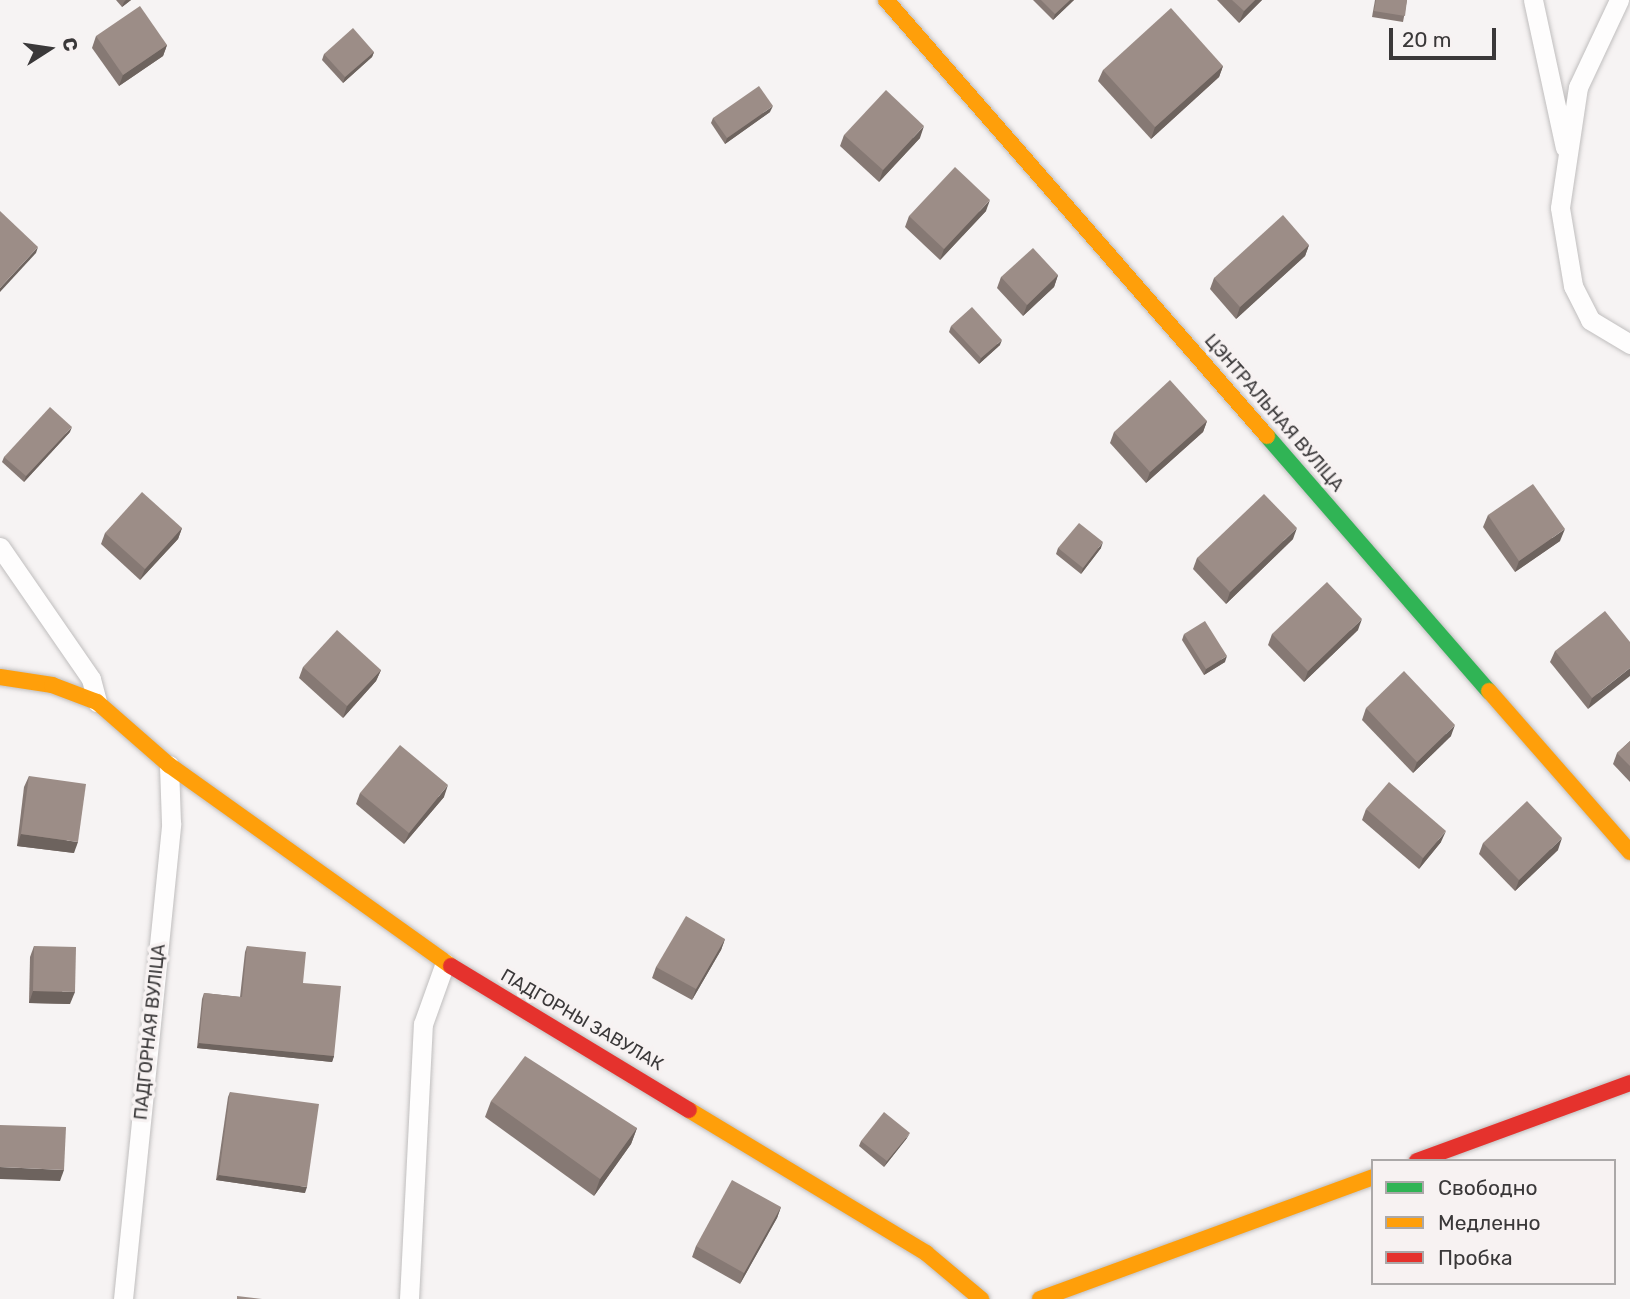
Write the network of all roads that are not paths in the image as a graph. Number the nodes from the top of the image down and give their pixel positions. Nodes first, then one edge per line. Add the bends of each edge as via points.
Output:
1 (886, 0) edge
2 (1534, 0) edge
3 (1619, 0) edge
4 (1568, 159) junction
5 (1630, 344) edge
6 (0, 547) edge
7 (0, 677) edge
8 (97, 702) junction
9 (169, 765) junction
10 (1630, 852) edge
11 (445, 963) junction
12 (1630, 1083) edge
13 (1422, 1159) edge
14 (1371, 1178) edge
15 (123, 1299) edge
16 (409, 1299) edge
17 (981, 1299) edge
18 (1040, 1299) edge

1 - 10 street, ЦЭНТРАЛЬНАЯ ВУЛІЦА
2 - 4 lane
3 - 4 lane via 1578,87
4 - 5 lane via 1560,208 1573,286 1590,320
6 - 8 lane via 91,679
7 - 8 street via 52,685
8 - 9 street, ПАДГОРНЫ ЗАВУЛАК
9 - 11 street, ПАДГОРНЫ ЗАВУЛАК
9 - 15 lane, ПАДГОРНАЯ ВУЛІЦА via 172,823
11 - 16 lane via 423,1024
11 - 17 street, ПАДГОРНЫ ЗАВУЛАК via 926,1253
12 - 13 street
14 - 18 street

